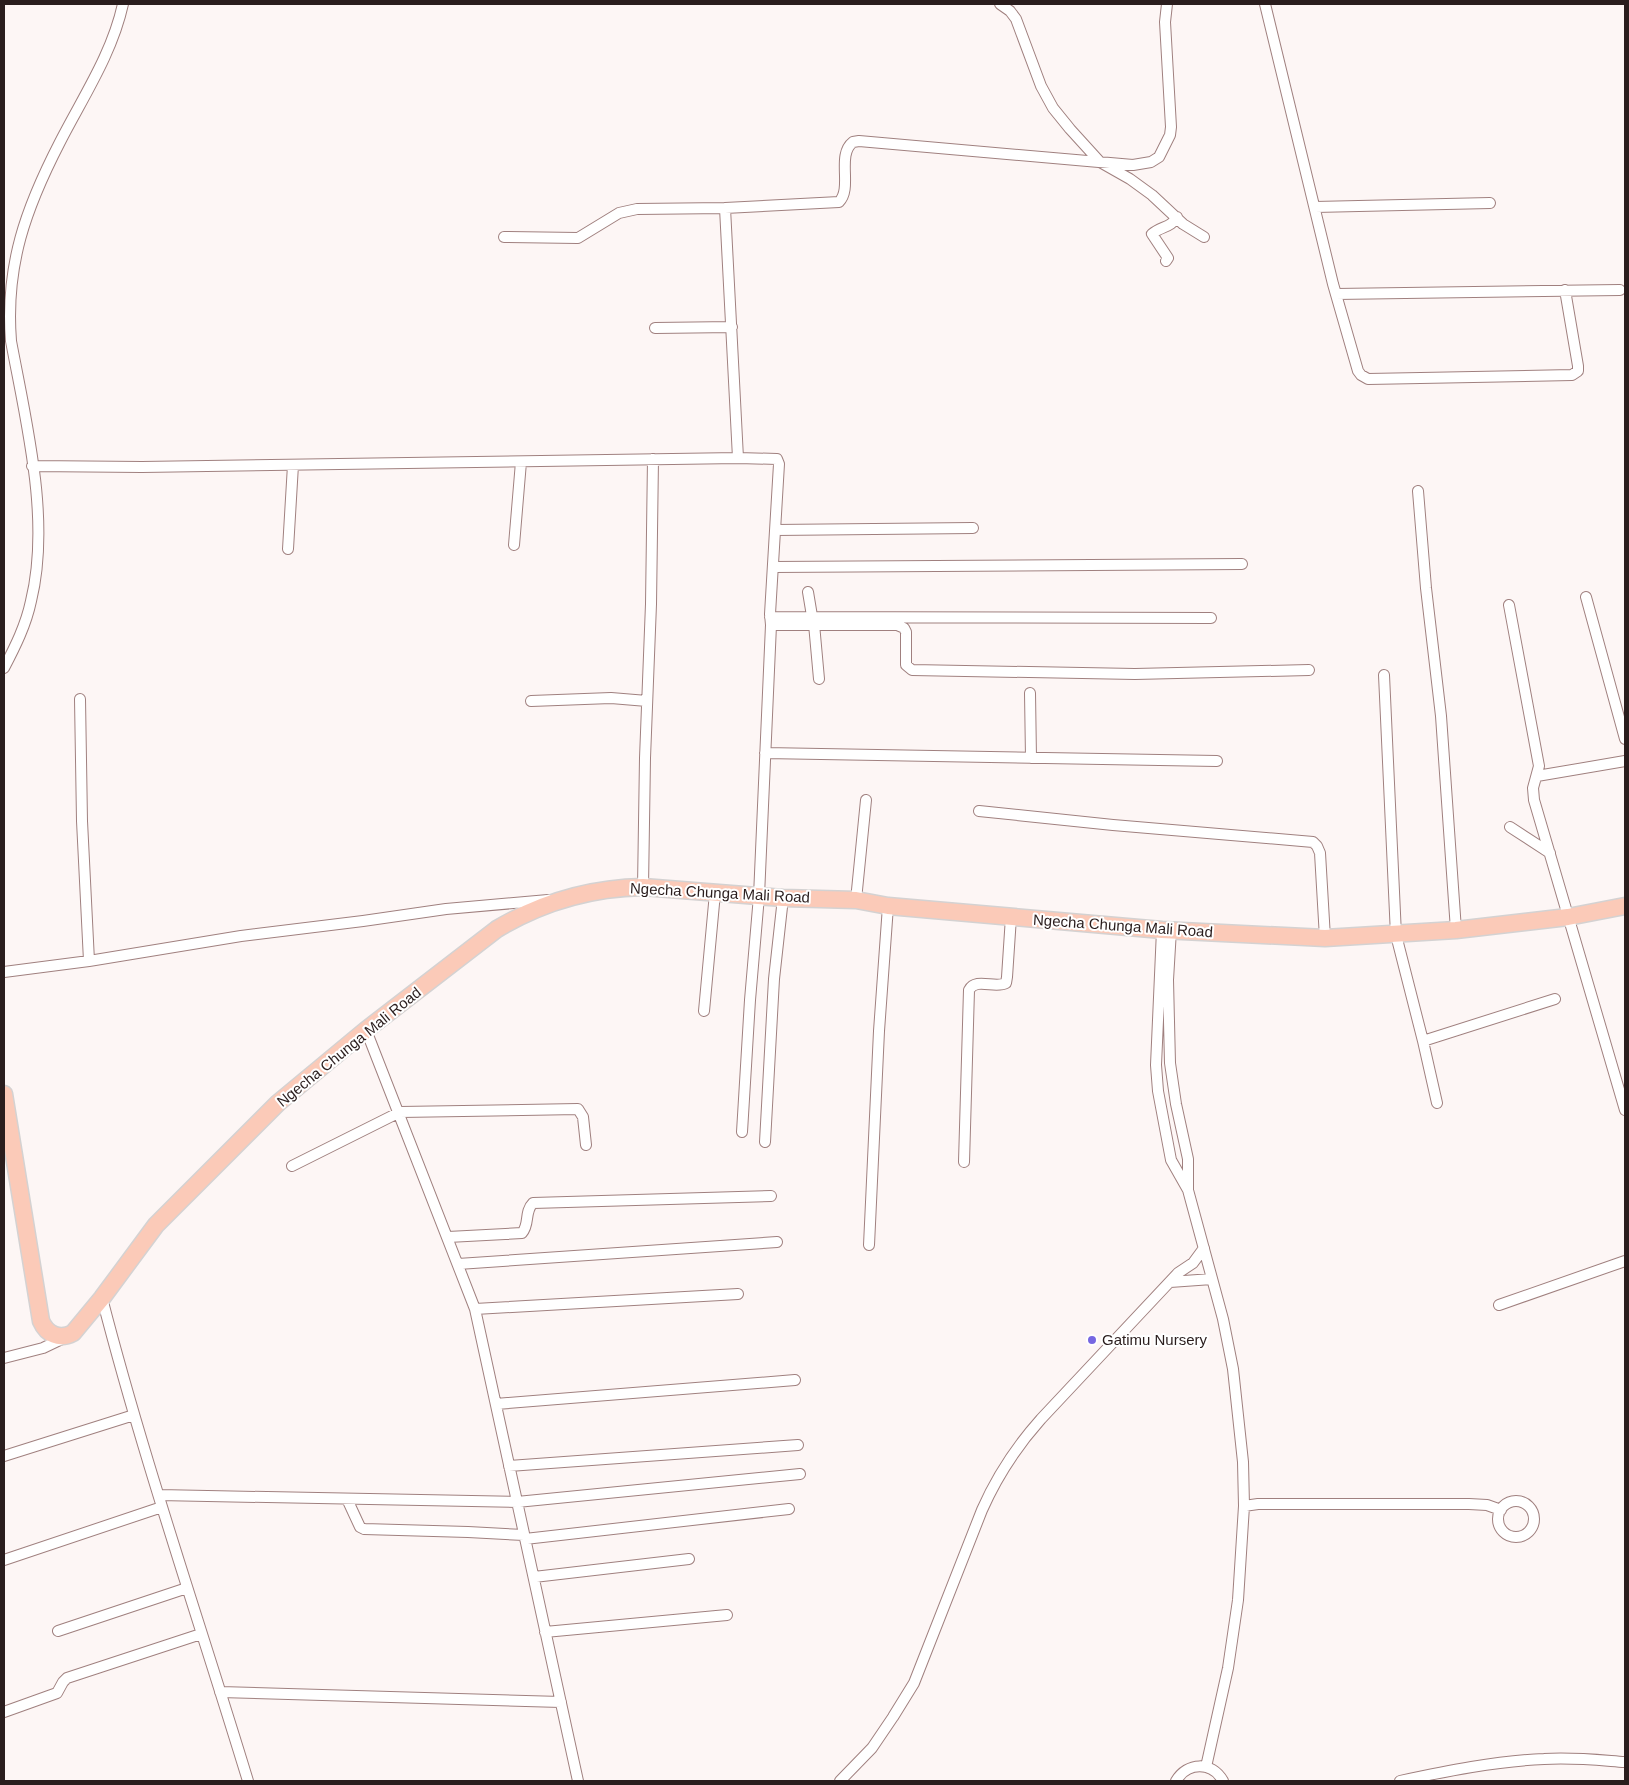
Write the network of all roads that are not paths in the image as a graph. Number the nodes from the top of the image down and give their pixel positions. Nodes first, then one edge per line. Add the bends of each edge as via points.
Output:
1 (123, 4) edge
2 (1000, 4) edge
3 (1167, 4) edge
4 (1265, 4) edge
5 (1100, 162) junction
6 (1490, 203) dead end
7 (1315, 207) junction
8 (726, 208) junction
9 (1178, 217) junction
10 (504, 237) dead end
11 (1204, 237) dead end
12 (1166, 260) dead end
13 (1565, 290) junction
14 (1620, 290) dead end
15 (1336, 294) junction
16 (732, 327) junction
17 (655, 328) dead end
18 (738, 458) junction
19 (653, 459) junction
20 (521, 462) junction
21 (293, 465) junction
22 (32, 466) junction
23 (1418, 491) dead end
24 (973, 528) dead end
25 (775, 530) junction
26 (514, 545) dead end
27 (288, 549) dead end
28 (1242, 564) dead end
29 (773, 566) junction
30 (808, 592) dead end
31 (1586, 597) dead end
32 (1509, 605) dead end
33 (1211, 618) dead end
34 (813, 620) junction
35 (770, 621) junction
36 (4, 668) edge
37 (1309, 670) dead end
38 (1384, 675) dead end
39 (819, 679) dead end
40 (1030, 694) dead end
41 (80, 699) dead end
42 (531, 701) dead end
43 (647, 701) junction
44 (1625, 739) edge
45 (765, 753) junction
46 (1031, 758) junction
47 (1218, 761) dead end
48 (1625, 761) edge
49 (1537, 776) junction
50 (866, 800) dead end
51 (979, 810) dead end
52 (1510, 827) dead end
53 (1550, 852) junction
54 (643, 887) junction
55 (715, 893) junction
56 (759, 896) junction
57 (783, 898) junction
58 (561, 899) junction
59 (856, 900) junction
60 (888, 906) junction
61 (1625, 906) edge
62 (1011, 917) junction
63 (1568, 917) junction
64 (1166, 930) junction
65 (1456, 930) junction
66 (1396, 935) junction
67 (1325, 938) junction
68 (89, 961) junction
69 (4, 972) edge
70 (1555, 999) dead end
71 (704, 1011) dead end
72 (366, 1030) junction
73 (1423, 1041) junction
74 (4, 1094) edge
75 (1437, 1103) dead end
76 (1625, 1110) edge
77 (400, 1112) junction
78 (742, 1132) dead end
79 (765, 1142) dead end
80 (586, 1145) dead end
81 (964, 1162) dead end
82 (292, 1166) dead end
83 (1188, 1190) junction
84 (771, 1196) dead end
85 (448, 1237) junction
86 (777, 1242) dead end
87 (869, 1245) dead end
88 (1204, 1248) junction
89 (1625, 1261) edge
90 (458, 1264) junction
91 (1212, 1279) junction
92 (1170, 1282) junction
93 (738, 1294) dead end
94 (102, 1298) junction
95 (1499, 1305) dead end
96 (475, 1309) junction
97 (67, 1337) junction
98 (4, 1358) edge
99 (795, 1380) dead end
100 (496, 1404) junction
101 (134, 1415) junction
102 (798, 1445) dead end
103 (4, 1456) edge
104 (510, 1466) junction
105 (800, 1474) dead end
106 (159, 1495) junction
107 (347, 1499) junction
108 (517, 1502) junction
109 (1244, 1506) junction
110 (162, 1507) junction
111 (789, 1509) dead end
112 (1501, 1510) dead end
113 (524, 1537) junction
114 (690, 1559) dead end
115 (4, 1560) edge
116 (534, 1576) junction
117 (187, 1588) junction
118 (727, 1615) dead end
119 (58, 1631) dead end
120 (545, 1632) junction
121 (201, 1634) junction
122 (220, 1692) junction
123 (561, 1702) junction
124 (4, 1712) edge
125 (1625, 1762) edge
126 (1206, 1767) junction
127 (248, 1781) edge
128 (578, 1781) edge
129 (840, 1781) edge
130 (1176, 1781) edge
131 (1223, 1781) edge
132 (1400, 1781) edge

1 - 22 street via 99,71 60,142 25,217 18,243 11,283 11,341
2 - 5 street via 1016,19 1041,86 1053,108
3 - 5 street via 1165,22 1171,127 1165,148 1151,162 1133,165
4 - 7 street
5 - 8 street via 853,142 847,149 844,194 839,202
5 - 9 street via 1130,178
6 - 7 street
7 - 15 street
8 - 10 street via 637,209 619,213 578,238
8 - 16 street
9 - 11 street
9 - 12 street via 1173,224 1152,234 1166,254
13 - 14 street
13 - 15 street
13 - 15 street via 1578,366 1578,371 1572,375 1368,379 1358,371
16 - 17 street
16 - 18 street
18 - 19 street
18 - 25 street via 774,457 779,461
19 - 20 street
19 - 43 street
20 - 21 street
20 - 26 street
21 - 22 street
21 - 27 street
22 - 36 street via 38,513 35,581 26,619
23 - 65 street via 1441,716
24 - 25 street
25 - 29 street
28 - 29 street
29 - 35 street
30 - 34 street
31 - 44 street
32 - 49 street via 1539,766
33 - 34 street
34 - 35 street
34 - 37 street via 904,628 906,665 912,670 1135,674
34 - 39 street
35 - 45 street
38 - 66 street
40 - 46 street
41 - 68 street
42 - 43 street via 611,698
43 - 54 street
45 - 46 street
45 - 56 street
46 - 47 street
48 - 49 street
49 - 53 street via 1533,793
50 - 59 street
51 - 67 street via 1313,842 1320,853
52 - 53 street
53 - 63 street
54 - 55 main road, Ngecha Chunga Mali Road
54 - 58 main road, Ngecha Chunga Mali Road via 600,890
55 - 56 main road, Ngecha Chunga Mali Road
55 - 71 street
56 - 57 main road, Ngecha Chunga Mali Road
56 - 78 street
57 - 59 main road, Ngecha Chunga Mali Road
57 - 79 street via 774,979
58 - 68 street via 446,909 241,936
58 - 72 main road, Ngecha Chunga Mali Road via 518,916 497,929
59 - 60 main road, Ngecha Chunga Mali Road
60 - 62 main road, Ngecha Chunga Mali Road
60 - 87 street
61 - 63 main road, Ngecha Chunga Mali Road
62 - 64 main road, Ngecha Chunga Mali Road
62 - 81 street via 1006,983 974,984 969,990
63 - 65 main road, Ngecha Chunga Mali Road
63 - 76 street
64 - 67 main road, Ngecha Chunga Mali Road
64 - 83 street via 1170,1063 1188,1158
64 - 83 street via 1156,1065 1158,1090 1171,1160
65 - 66 main road, Ngecha Chunga Mali Road
66 - 67 main road, Ngecha Chunga Mali Road
66 - 73 street
68 - 69 street
70 - 73 street
72 - 77 street
72 - 94 main road, Ngecha Chunga Mali Road via 278,1104 156,1225
73 - 75 street
74 - 97 main road via 41,1321 48,1333
77 - 80 street via 578,1109 583,1116
77 - 82 street
77 - 85 street
83 - 88 street
84 - 85 street via 533,1204 528,1210 527,1226 522,1233
85 - 90 street
86 - 90 street
88 - 91 street
88 - 92 street via 1193,1263 1178,1272
89 - 95 street
90 - 96 street
91 - 92 street
91 - 109 street via 1232,1369 1244,1462
92 - 129 street via 1029,1433 1007,1462 978,1519 914,1683 872,1748
93 - 96 street
94 - 97 main road, Ngecha Chunga Mali Road
94 - 101 street
96 - 100 street
97 - 98 street via 43,1348
99 - 100 street
100 - 104 street
101 - 103 street
101 - 106 street
102 - 104 street
104 - 108 street
105 - 108 street
106 - 107 street
106 - 110 street
107 - 108 street
107 - 113 street via 364,1529
108 - 113 street
109 - 112 street via 1469,1504
109 - 126 street via 1238,1600 1228,1668
110 - 115 street
110 - 117 street
111 - 113 street
113 - 116 street
114 - 116 street
116 - 120 street
117 - 119 street
117 - 121 street
118 - 120 street
120 - 123 street
121 - 122 street
121 - 124 street via 67,1678 57,1693
122 - 123 street
122 - 127 street
123 - 128 street
125 - 132 street via 1545,1758 1446,1771
126 - 130 street via 1189,1768
126 - 131 street via 1214,1770

